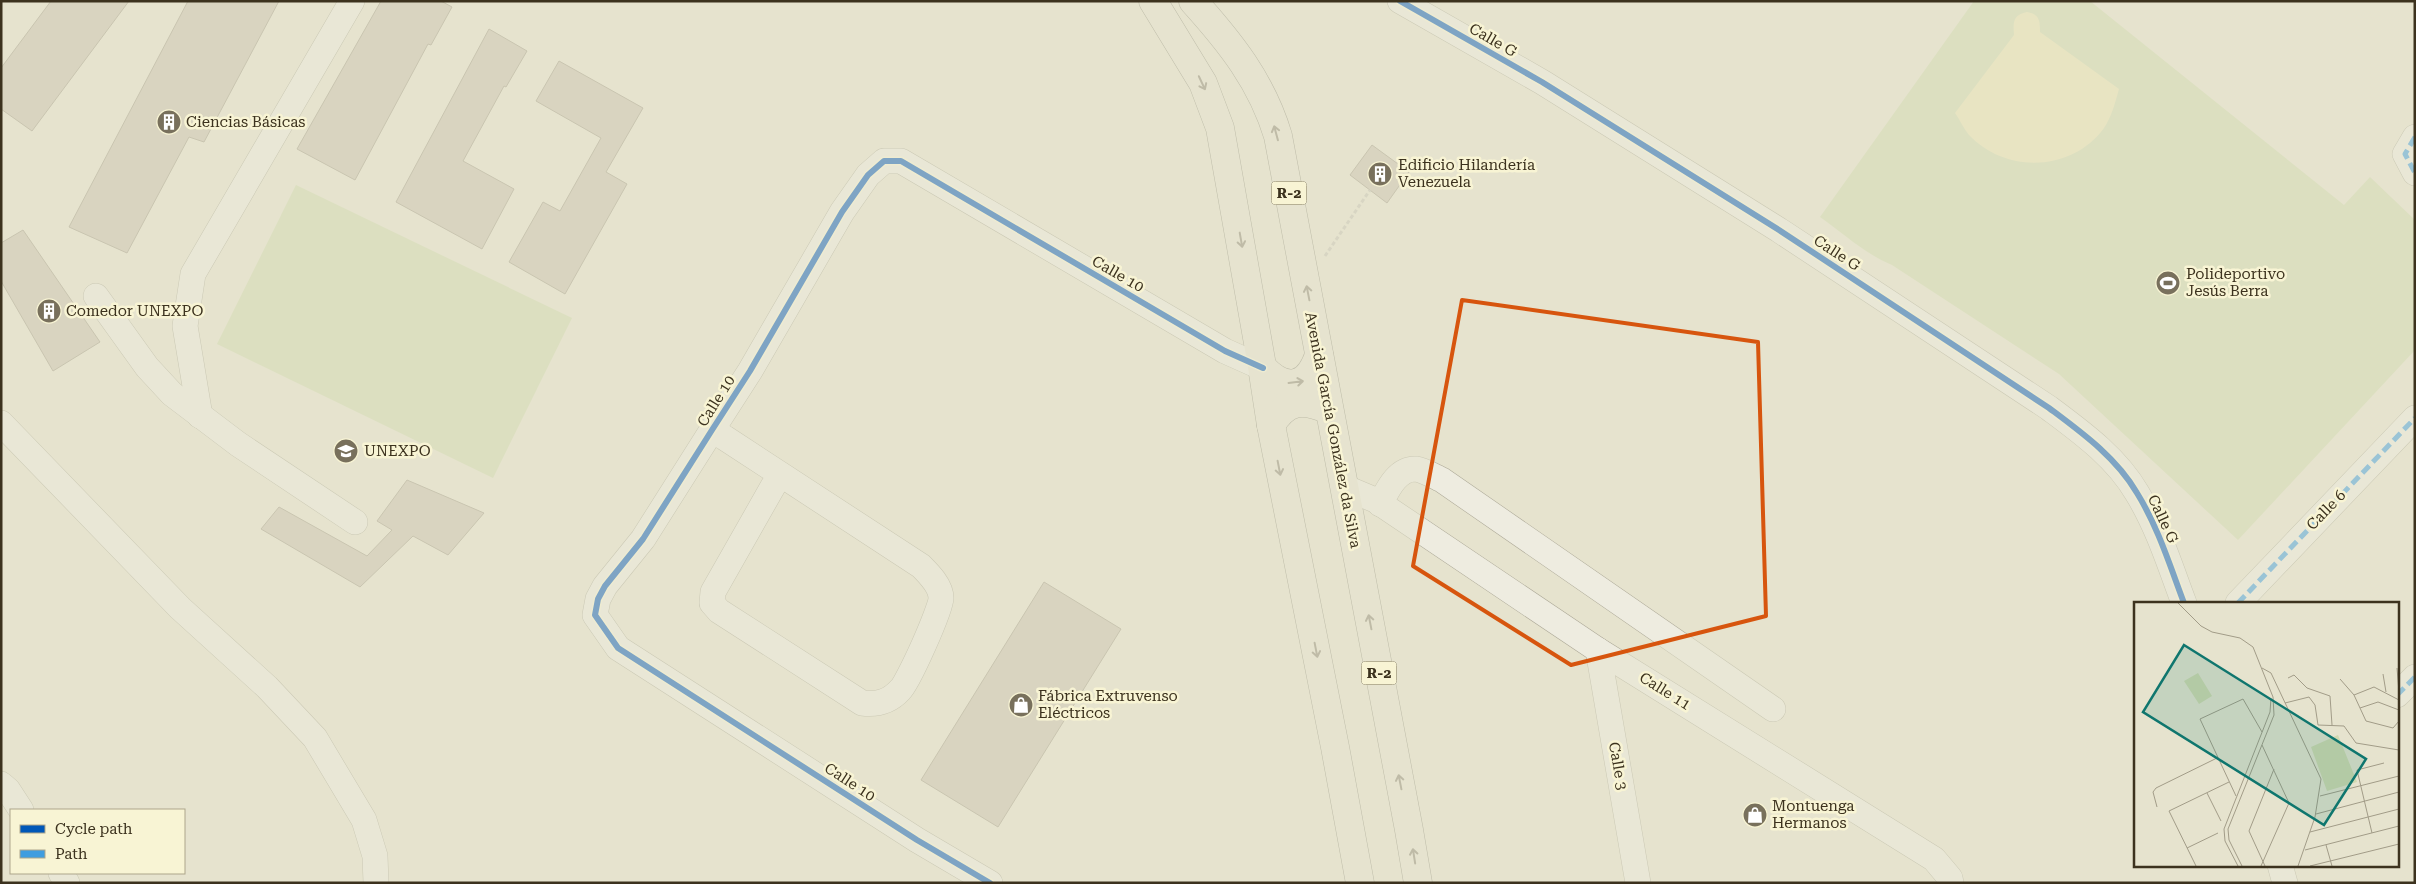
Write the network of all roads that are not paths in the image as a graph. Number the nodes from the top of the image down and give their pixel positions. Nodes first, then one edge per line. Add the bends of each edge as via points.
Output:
1 (352, 1) edge
2 (1153, 1) edge
3 (1192, 1) edge
4 (1400, 1) edge
5 (2413, 139) edge
6 (2415, 172) edge
7 (96, 296) dead end
8 (1320, 355) junction
9 (1263, 368) junction
10 (1329, 410) junction
11 (200, 416) junction
12 (2415, 418) edge
13 (1, 423) edge
14 (1271, 425) junction
15 (712, 430) junction
16 (780, 474) junction
17 (1344, 487) junction
18 (1377, 502) junction
19 (1349, 516) junction
20 (355, 522) dead end
21 (2184, 602) edge
22 (2239, 602) edge
23 (1598, 650) junction
24 (2415, 677) edge
25 (2398, 694) edge
26 (1773, 709) dead end
27 (1, 784) edge
28 (20, 809) edge
29 (2280, 866) edge
30 (376, 883) edge
31 (990, 883) edge
32 (1360, 883) edge
33 (1418, 883) edge
34 (1638, 883) edge
35 (1951, 883) edge
36 (2285, 883) edge

1 - 11 street via 193,274 185,326
2 -> 9 main road via 1203,83 1220,128
8 -> 3 main road, Avenida García González da Silva / R-2 via 1278,136 1268,106 1238,54
4 - 21 street, Calle G via 1542,82 1778,230 2085,434 2137,492 2155,527
5 - 6 street via 2405,154
7 - 11 street via 147,367 172,394
9 -> 8 main road via 1272,378 1284,383 1305,381
8 - 10 main road, Avenida García González da Silva / R-2
9 - 14 main road
9 - 15 street, Calle 10 via 1225,351 901,161 884,161 868,176 842,212
10 - 14 main road via 1313,403 1294,403 1276,416
10 - 17 main road, Avenida García González da Silva / R-2
11 - 20 street
12 - 22 street, Calle 6
13 - 30 street via 180,608 267,687 316,738 364,820 375,856
14 -> 32 main road
15 - 16 street
15 - 31 street, Calle 10 via 643,539 598,599 595,615 602,628 618,648 917,840
16 - 16 street via 713,592 712,603 862,703 876,705 890,699 902,689 938,612 941,597 934,580 921,566
17 - 18 street, Calle 11
17 - 19 main road, Avenida García González da Silva / R-2
18 - 19 street
18 - 23 street, Calle 11
18 - 26 street via 1404,472 1416,469 1442,480
33 -> 19 main road, Avenida García González da Silva / R-2
23 - 34 street, Calle 3
23 - 35 street, Calle 11 via 1934,859
24 - 25 street
27 - 28 street
29 - 36 street

